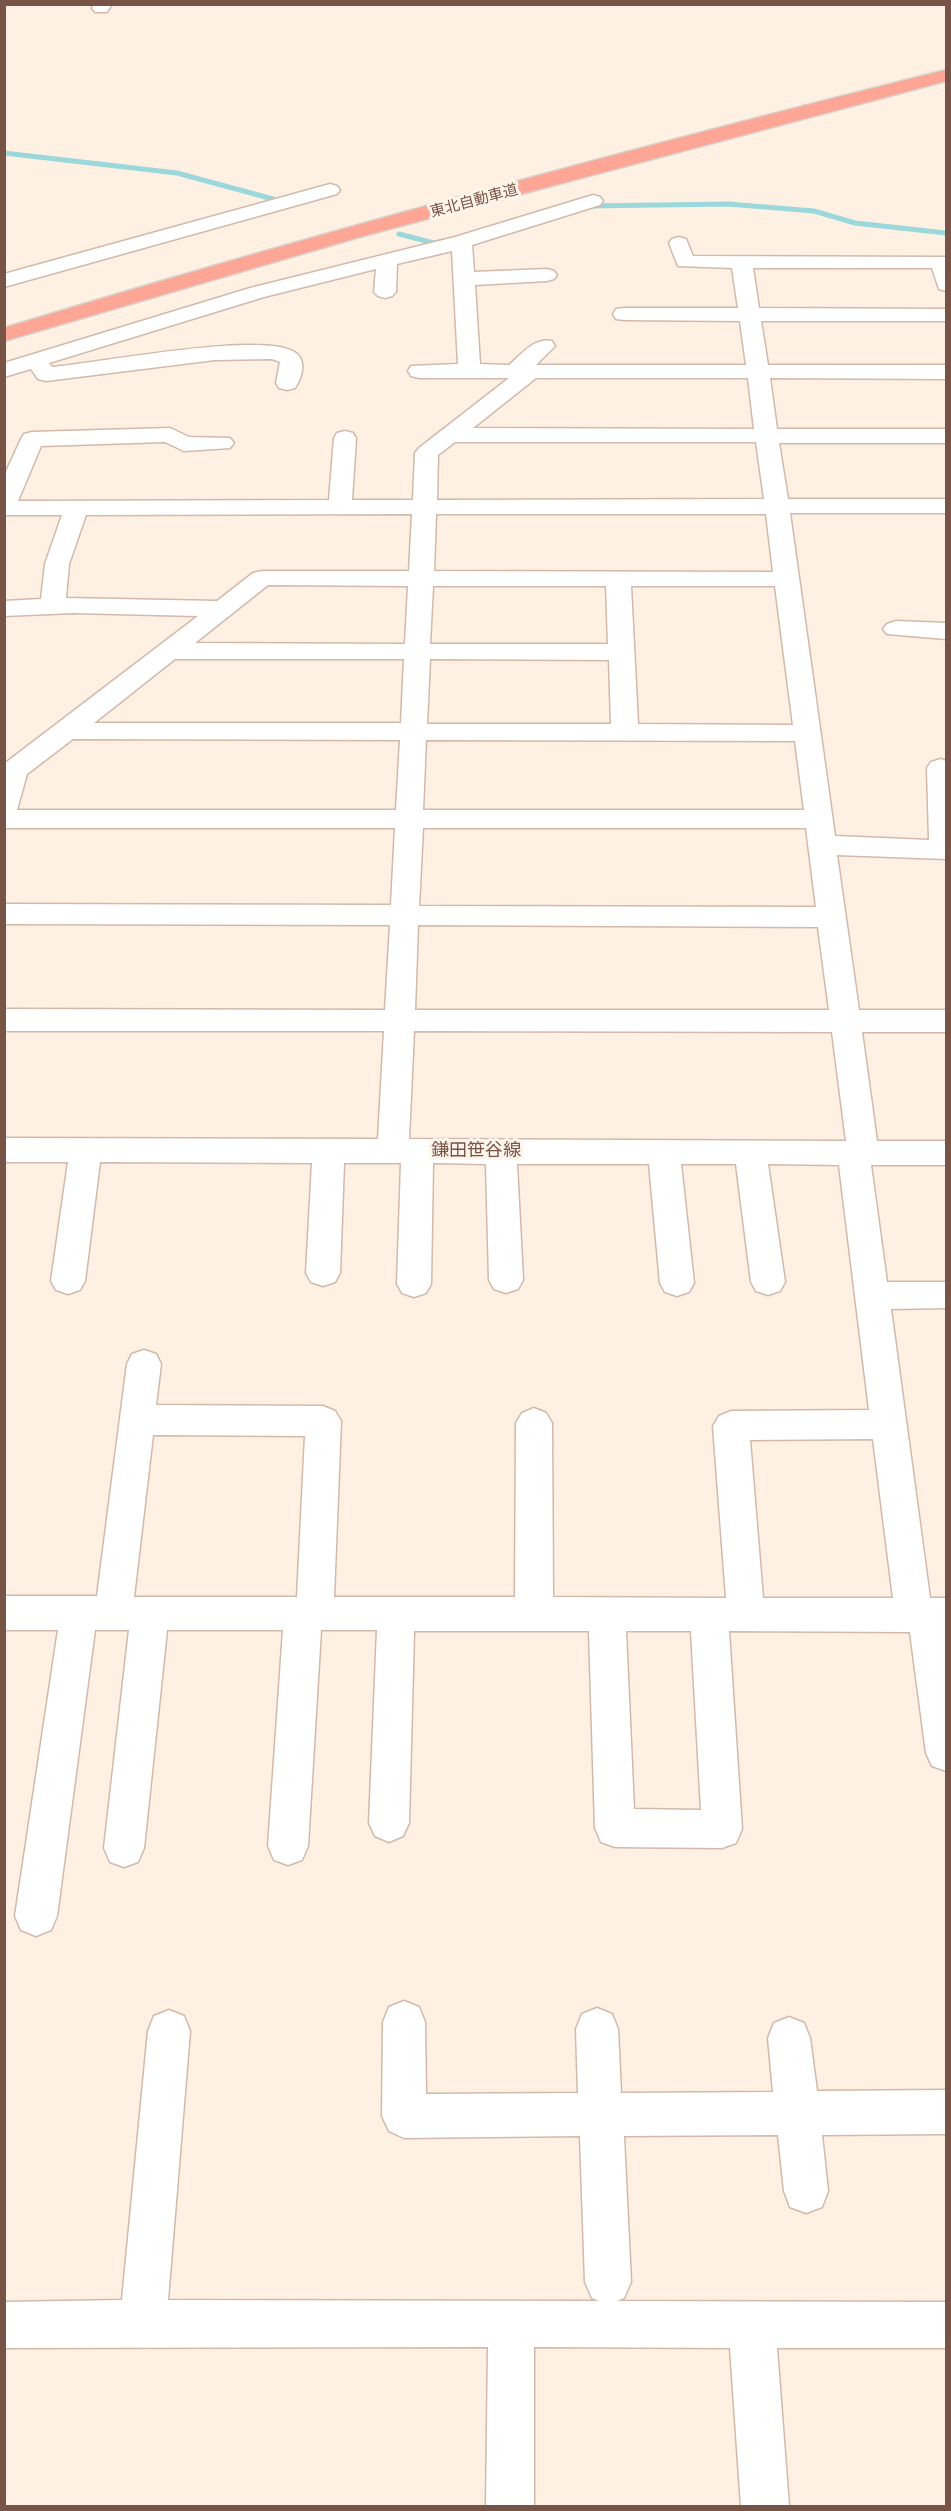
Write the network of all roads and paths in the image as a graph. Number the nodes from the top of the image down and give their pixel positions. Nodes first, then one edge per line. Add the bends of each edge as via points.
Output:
1 (946, 56) edge
2 (925, 62) dead end
3 (946, 76) edge
4 (602, 146) dead end
5 (330, 190) dead end
6 (583, 204) dead end
7 (462, 242) junction
8 (679, 243) dead end
9 (387, 259) junction
10 (742, 262) junction
11 (547, 275) dead end
12 (464, 279) junction
13 (4, 281) edge
14 (946, 285) edge
15 (93, 288) dead end
16 (385, 292) dead end
17 (624, 314) dead end
18 (749, 315) junction
19 (946, 315) edge
20 (4, 335) edge
21 (544, 346) dead end
22 (37, 360) junction
23 (4, 370) edge
24 (419, 371) dead end
25 (469, 371) junction
26 (522, 372) junction
27 (757, 372) junction
28 (946, 372) edge
29 (287, 383) dead end
30 (448, 435) junction
31 (767, 436) junction
32 (946, 436) edge
33 (345, 438) dead end
34 (222, 442) dead end
35 (777, 506) junction
36 (946, 506) edge
37 (4, 507) edge
38 (76, 508) junction
39 (340, 508) junction
40 (423, 508) junction
41 (420, 578) junction
42 (618, 578) junction
43 (787, 579) junction
44 (53, 606) junction
45 (4, 609) edge
46 (222, 609) junction
47 (896, 629) dead end
48 (946, 631) edge
49 (169, 651) junction
50 (417, 651) junction
51 (621, 652) junction
52 (67, 731) junction
53 (413, 733) junction
54 (625, 733) junction
55 (807, 733) junction
56 (941, 768) dead end
57 (4, 809) edge
58 (4, 819) edge
59 (408, 820) junction
60 (820, 832) junction
61 (945, 850) edge
62 (4, 914) edge
63 (404, 917) junction
64 (831, 917) junction
65 (399, 1019) junction
66 (4, 1020) edge
67 (845, 1020) junction
68 (946, 1021) edge
69 (4, 1150) edge
70 (86, 1150) junction
71 (329, 1151) junction
72 (405, 1151) junction
73 (501, 1151) junction
74 (664, 1152) junction
75 (750, 1152) junction
76 (858, 1153) junction
77 (946, 1153) edge
78 (323, 1273) dead end
79 (506, 1280) dead end
80 (68, 1281) dead end
81 (677, 1282) dead end
82 (768, 1282) dead end
83 (414, 1284) dead end
84 (946, 1295) edge
85 (872, 1296) junction
86 (144, 1364) dead end
87 (137, 1420) junction
88 (534, 1423) dead end
89 (889, 1424) junction
90 (4, 1613) edge
91 (96, 1613) junction
92 (150, 1614) junction
93 (309, 1614) junction
94 (396, 1614) junction
95 (534, 1614) junction
96 (607, 1614) junction
97 (747, 1614) junction
98 (709, 1615) junction
99 (929, 1615) edge
100 (945, 1728) edge
101 (389, 1823) dead end
102 (288, 1846) dead end
103 (124, 1848) dead end
104 (36, 1916) dead end
105 (404, 2022) dead end
106 (597, 2029) dead end
107 (169, 2031) dead end
108 (789, 2038) dead end
109 (946, 2112) edge
110 (797, 2113) junction
111 (600, 2115) junction
112 (806, 2191) dead end
113 (608, 2282) dead end
114 (143, 2323) junction
115 (511, 2324) junction
116 (4, 2325) edge
117 (752, 2325) junction
118 (946, 2325) edge
119 (510, 2506) edge
120 (765, 2506) edge

1 - 2 highway
3 - 20 highway, 東北自動車道 via 350,235
4 - 15 highway, 東北自動車道
5 - 13 street
6 - 7 street
7 - 9 street
7 - 12 street
8 - 10 street via 685,262
9 - 16 street
9 - 22 street via 257,292
10 - 14 street via 941,262
10 - 18 street
11 - 12 street
12 - 25 street
17 - 18 street
18 - 19 street
18 - 27 street
21 - 26 street
22 - 23 street
22 - 29 street via 46,374 265,351 290,358
24 - 25 street
25 - 26 street
26 - 27 street
26 - 30 street
27 - 28 street
27 - 31 street
30 - 31 street
30 - 40 street via 427,453
31 - 32 street
31 - 35 street
33 - 39 street
34 - 37 street via 184,444 170,435 32,439
35 - 36 street
35 - 40 street
35 - 43 street
37 - 38 street
38 - 39 street
38 - 44 street via 57,564
39 - 40 street
40 - 41 street
41 - 42 street
41 - 46 street via 262,578
41 - 50 street
42 - 43 street
42 - 51 street
43 - 55 street
44 - 45 street
44 - 46 street
46 - 49 street
47 - 48 street
49 - 50 street
49 - 52 street
50 - 51 street
50 - 53 street
51 - 54 street
52 - 53 street
52 - 57 street via 14,770
53 - 54 street
53 - 59 street
54 - 55 street
55 - 60 street
56 - 61 street
58 - 59 street
59 - 60 street
59 - 63 street
60 - 61 street
60 - 64 street
62 - 63 street
63 - 64 street
63 - 65 street
64 - 67 street
65 - 66 street
65 - 67 street
65 - 72 street
67 - 68 street
67 - 76 street
69 - 70 street, 鎌田笹谷線
70 - 71 street, 鎌田笹谷線
70 - 80 street
71 - 72 street, 鎌田笹谷線
71 - 78 street
72 - 73 street, 鎌田笹谷線
72 - 83 street
73 - 74 street, 鎌田笹谷線
73 - 79 street
74 - 75 street, 鎌田笹谷線
74 - 81 street
75 - 76 street, 鎌田笹谷線
75 - 82 street
76 - 77 street, 鎌田笹谷線
76 - 85 street
84 - 85 street
85 - 89 street
86 - 87 street
87 - 91 street
87 - 93 street via 323,1421
88 - 95 street
89 - 97 street via 731,1425
89 - 99 street
90 - 91 street
91 - 92 street
91 - 104 street
92 - 93 street
92 - 103 street
93 - 94 street
93 - 102 street
94 - 95 street
94 - 101 street
95 - 96 street
96 - 98 street
96 - 98 street via 615,1828 722,1829
97 - 98 street
97 - 99 street
99 - 100 street
105 - 111 street via 404,2116
106 - 111 street
107 - 114 street
108 - 110 street
109 - 110 street
110 - 111 street
110 - 112 street
111 - 113 street
114 - 115 street
114 - 116 street
115 - 117 street
115 - 119 street
117 - 118 street
117 - 120 street

